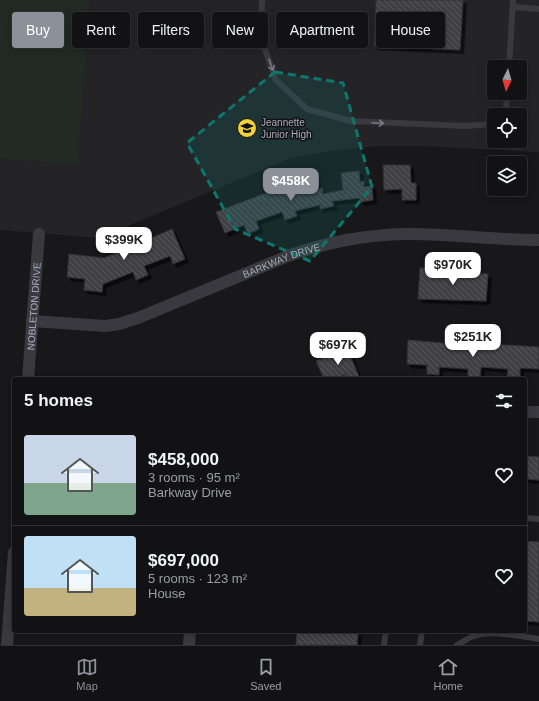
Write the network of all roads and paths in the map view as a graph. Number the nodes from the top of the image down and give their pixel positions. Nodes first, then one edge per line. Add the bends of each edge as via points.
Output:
1 (262, 0) edge
2 (513, 0) edge
3 (513, 7) junction
4 (539, 9) edge
5 (509, 60) edge
6 (487, 124) edge
7 (39, 234) dead end
8 (539, 240) edge
9 (32, 321) junction
10 (28, 377) edge
11 (527, 412) edge
12 (539, 412) edge
13 (527, 518) edge
14 (539, 519) edge
15 (12, 579) edge
16 (190, 633) edge
17 (386, 633) edge
18 (422, 633) edge
19 (539, 639) edge
20 (7, 645) edge
21 (189, 645) edge
22 (384, 645) edge
23 (420, 645) edge
24 (457, 645) edge

1 -> 6 lane via 261,38 276,80 307,109 351,122
2 - 3 lane
3 - 4 lane
3 - 5 lane
7 - 9 street, NOBLETON DRIVE
8 - 9 street, BARKWAY DRIVE via 411,234 372,236 311,248 119,324 93,326
9 - 10 street, NOBLETON DRIVE
11 - 12 street
13 - 14 lane
15 - 20 street
16 - 21 street
17 - 22 lane
18 - 23 lane
19 - 24 lane via 500,634 480,635

